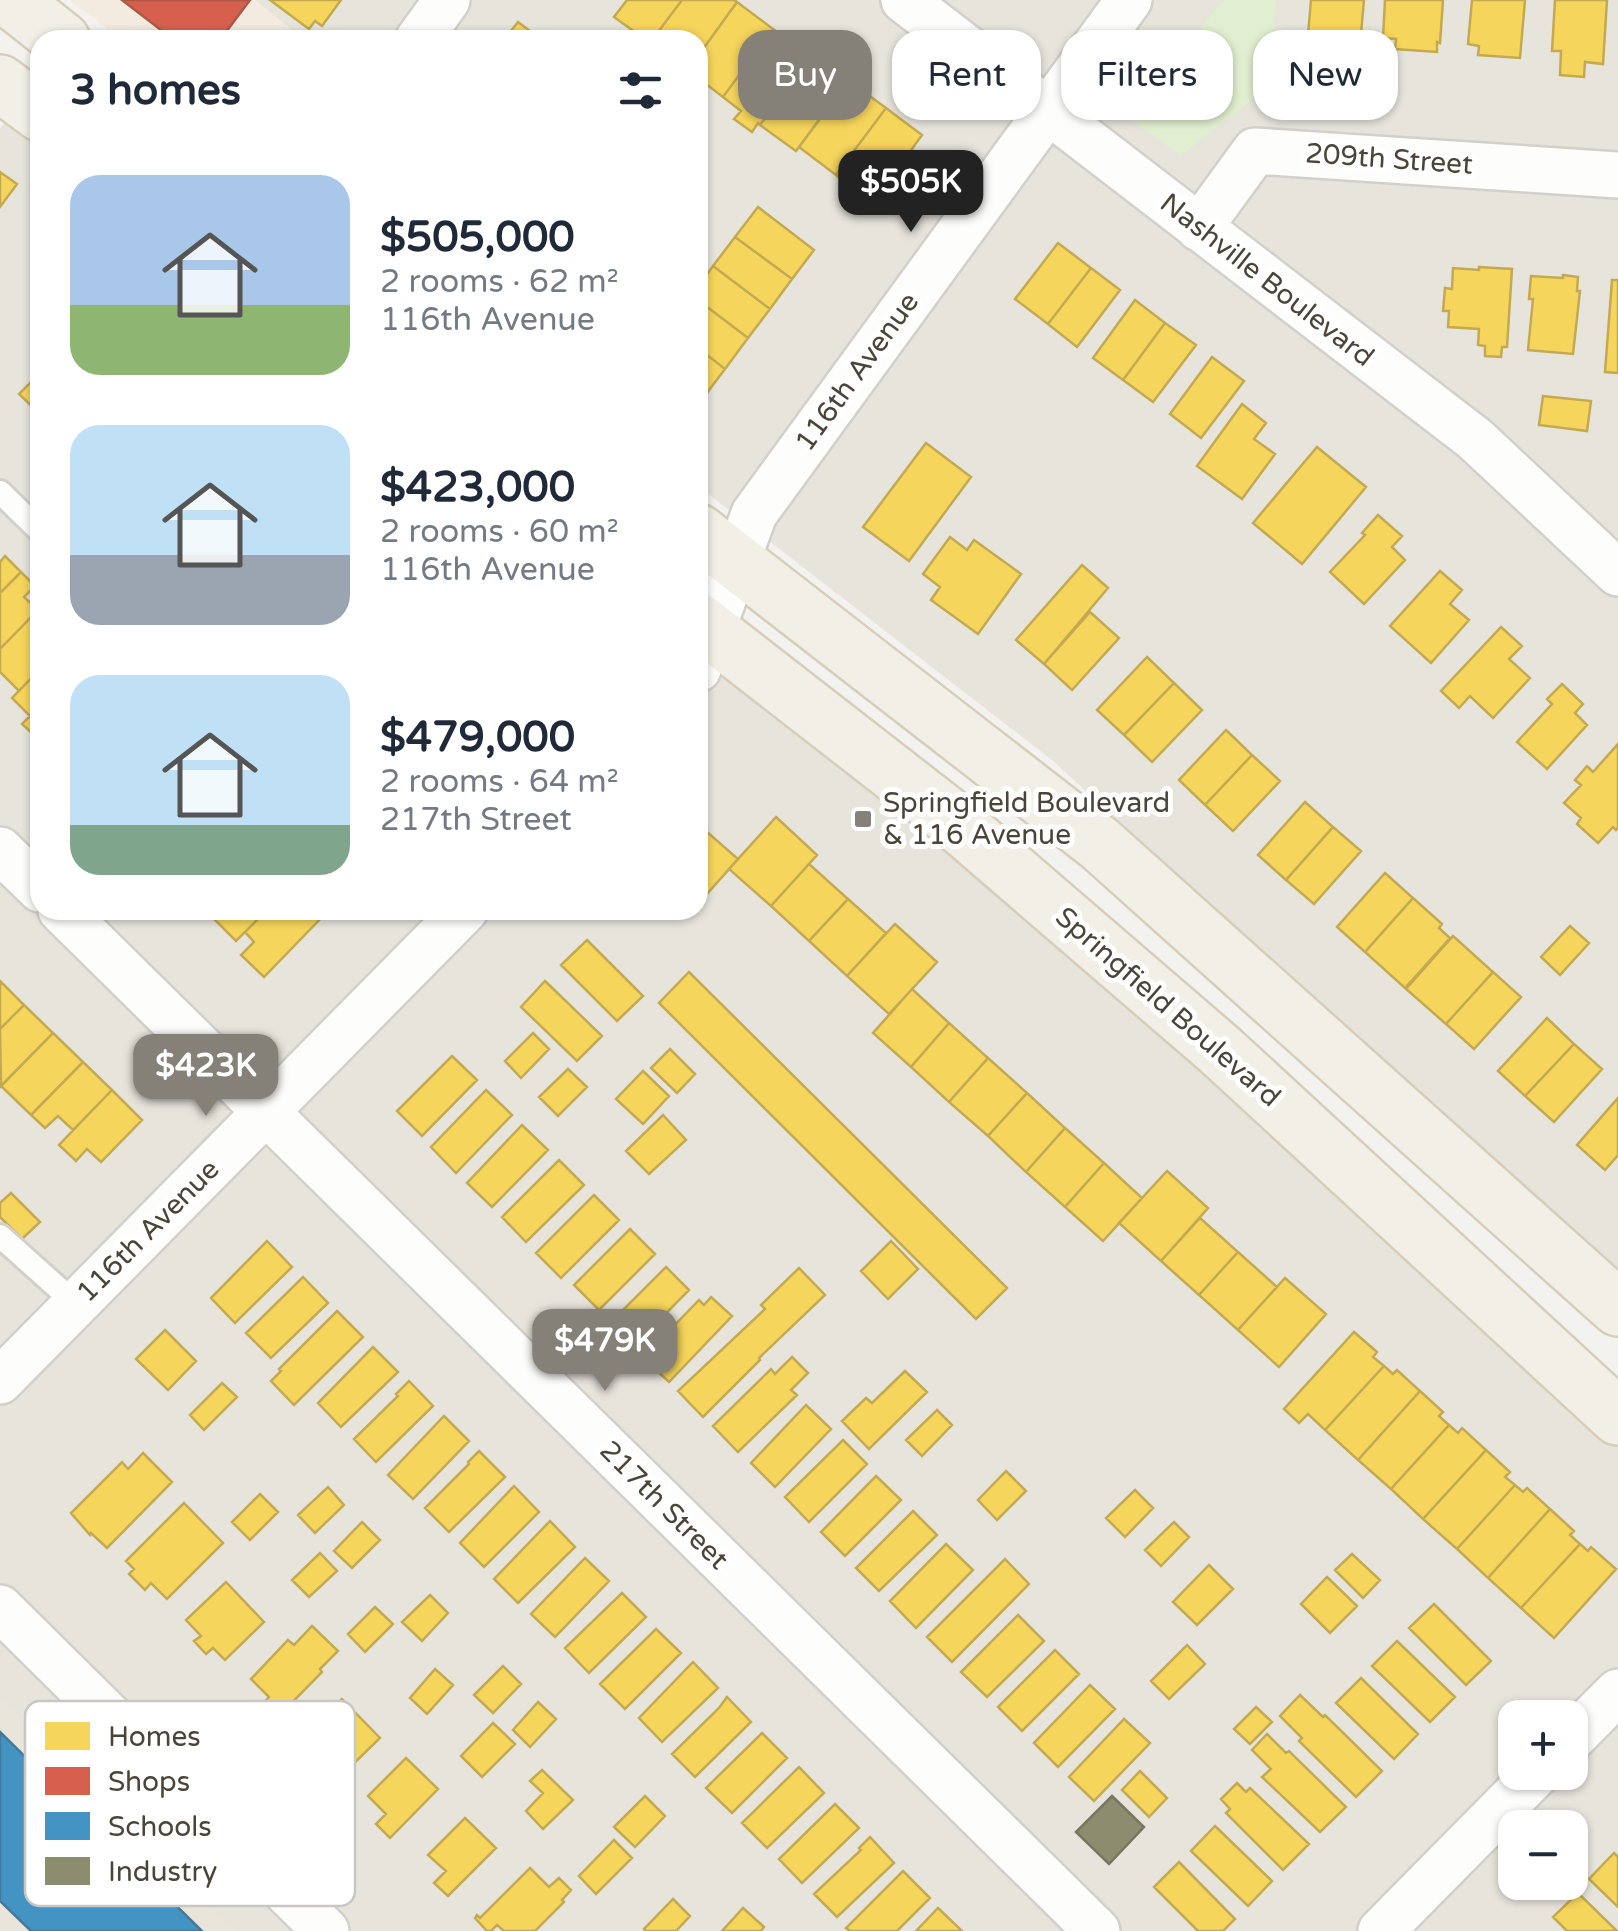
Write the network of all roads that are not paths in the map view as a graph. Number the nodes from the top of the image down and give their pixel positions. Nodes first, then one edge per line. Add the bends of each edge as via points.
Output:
1 (10, 0) edge
2 (447, 0) edge
3 (904, 0) edge
4 (1129, 0) edge
5 (49, 30) edge
6 (425, 30) edge
7 (1048, 111) junction
8 (1618, 174) edge
9 (1200, 228) junction
10 (0, 492) edge
11 (30, 521) edge
12 (717, 547) edge
13 (1618, 574) edge
14 (708, 603) edge
15 (708, 645) edge
16 (0, 850) edge
17 (30, 879) edge
18 (71, 920) edge
19 (443, 920) edge
20 (266, 1112) junction
21 (0, 1236) edge
22 (76, 1304) junction
23 (1618, 1308) edge
24 (0, 1381) edge
25 (1618, 1417) edge
26 (0, 1608) edge
27 (1618, 1692) edge
28 (94, 1701) edge
29 (1588, 1722) edge
30 (1520, 1790) edge
31 (301, 1906) edge
32 (326, 1931) edge
33 (1097, 1931) edge
34 (1381, 1931) edge

1 - 5 main road
2 - 6 street
3 - 7 street, Nashville Boulevard
4 - 7 street, 116th Avenue
7 - 9 street, Nashville Boulevard
7 - 12 street, 116th Avenue via 754,514
8 - 9 street, 209th Street via 1255,151
9 - 13 street, Nashville Boulevard via 1475,440
10 - 11 lane
12 - 14 street, 116th Avenue
12 - 23 main road via 1100,844
15 - 25 main road, Springfield Boulevard via 946,814 1221,1051
16 - 17 street
18 - 20 street, 217th Street
19 - 20 street, 116th Avenue
20 - 22 street, 116th Avenue
20 - 33 street, 217th Street
21 - 22 lane
22 - 24 street, 116th Avenue
26 - 28 street
27 - 29 street
30 - 34 street
31 - 32 street

